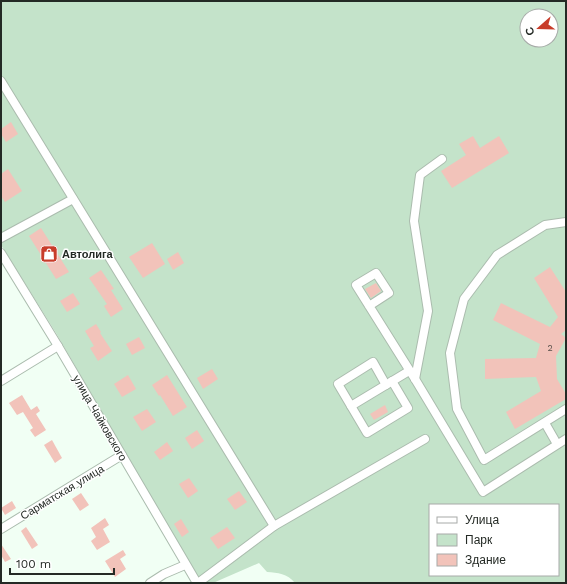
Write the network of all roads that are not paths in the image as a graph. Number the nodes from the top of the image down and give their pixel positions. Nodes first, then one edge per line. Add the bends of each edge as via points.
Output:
1 (1, 81) edge
2 (442, 160) dead end
3 (73, 199) junction
4 (566, 222) edge
5 (1, 238) edge
6 (1, 253) edge
7 (369, 306) dead end
8 (58, 346) junction
9 (409, 370) junction
10 (415, 379) junction
11 (1, 381) edge
12 (389, 383) junction
13 (351, 406) junction
14 (566, 409) edge
15 (545, 423) junction
16 (425, 439) dead end
17 (566, 439) edge
18 (557, 444) junction
19 (122, 456) junction
20 (274, 526) junction
21 (1, 529) edge
22 (185, 565) junction
23 (150, 583) edge
24 (197, 583) edge

1 - 3 street
2 - 10 street via 420,175 414,221 428,311
3 - 5 street
3 - 20 street
4 - 15 street via 545,225 497,254 464,299 450,353 457,409 484,460
6 - 8 street, улица Чайковского
7 - 9 street
8 - 11 street
8 - 19 street, улица Чайковского
9 - 10 street
9 - 12 street
10 - 18 street via 483,492
12 - 13 street
12 - 13 street via 373,362 338,384
12 - 13 street via 408,408 368,433
14 - 15 street
15 - 18 street
16 - 20 street
17 - 18 street
19 - 21 street, Сарматская улица
19 - 22 street, улица Чайковского
20 - 24 street
22 - 23 street
22 - 24 street, улица Чайковского

